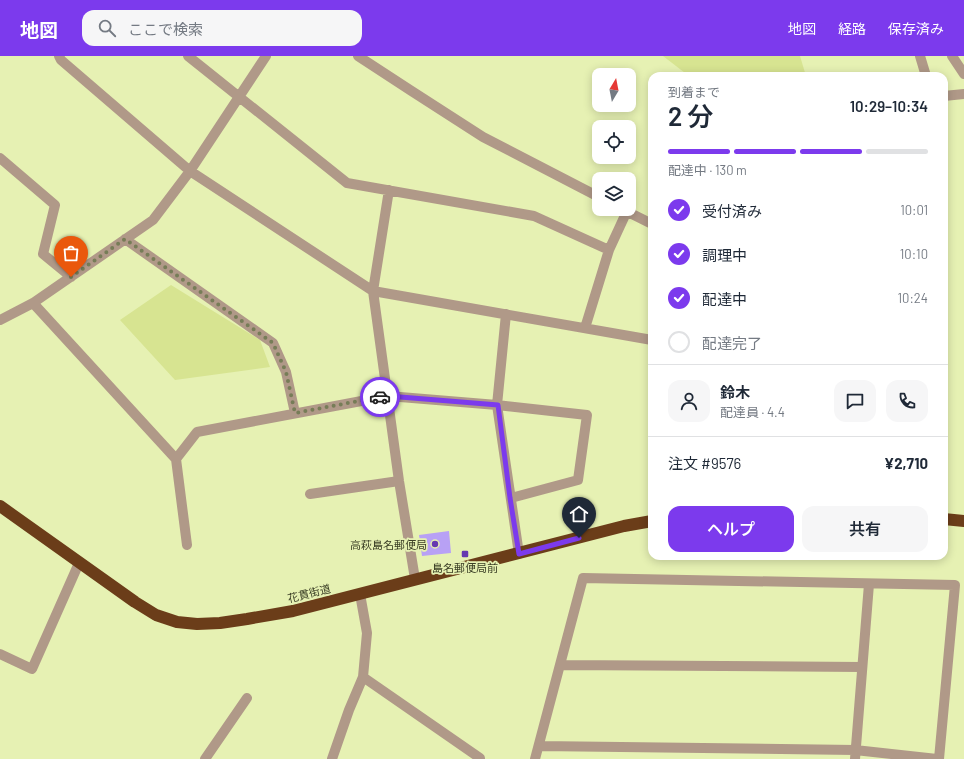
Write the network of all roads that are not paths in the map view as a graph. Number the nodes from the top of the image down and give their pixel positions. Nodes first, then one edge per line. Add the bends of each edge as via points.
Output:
1 (59, 56) edge
2 (188, 56) edge
3 (266, 56) edge
4 (358, 56) edge
5 (920, 56) edge
6 (952, 56) edge
7 (925, 72) edge
8 (964, 74) edge
9 (964, 94) edge
10 (948, 96) edge
11 (239, 97) junction
12 (0, 158) edge
13 (190, 171) junction
14 (389, 190) junction
15 (592, 193) edge
16 (622, 216) edge
17 (636, 216) edge
18 (648, 222) edge
19 (125, 239) junction
20 (609, 250) junction
21 (71, 277) junction
22 (373, 291) junction
23 (33, 304) junction
24 (506, 314) junction
25 (0, 320) edge
26 (585, 328) junction
27 (648, 339) edge
28 (388, 396) junction
29 (498, 405) junction
30 (295, 413) junction
31 (176, 459) junction
32 (399, 481) junction
33 (310, 494) dead end
34 (510, 498) junction
35 (0, 506) edge
36 (948, 519) edge
37 (964, 521) edge
38 (648, 522) edge
39 (187, 545) dead end
40 (519, 554) junction
41 (79, 563) junction
42 (415, 579) junction
43 (869, 584) junction
44 (360, 594) junction
45 (0, 654) edge
46 (560, 665) junction
47 (862, 667) junction
48 (363, 677) junction
49 (246, 698) dead end
50 (539, 746) junction
51 (855, 755) edge
52 (205, 759) edge
53 (332, 759) edge
54 (480, 759) edge
55 (535, 759) edge
56 (938, 759) edge

1 - 13 street
2 - 11 street
3 - 11 street
4 - 15 street via 483,137
5 - 7 street
6 - 8 street
9 - 10 street
11 - 13 street
11 - 14 street via 347,183
12 - 21 street via 55,205 44,254
13 - 19 street via 152,220
13 - 22 street
14 - 20 street via 534,216
14 - 22 street
16 - 20 street
17 - 18 street
19 - 21 street
19 - 30 street via 273,343 286,372
20 - 26 street
21 - 23 street
22 - 24 street
22 - 28 street
23 - 25 street
23 - 31 street
24 - 26 street
24 - 29 street
26 - 27 street
28 - 29 street
28 - 30 street
28 - 32 street
29 - 34 street
29 - 34 street via 587,416 578,480
30 - 31 street via 197,432
31 - 39 street
32 - 33 street
32 - 42 street
34 - 40 street
35 - 41 highway, 花貫街道
36 - 37 highway
38 - 40 highway, 花貫街道
40 - 42 highway, 花貫街道
41 - 44 highway, 花貫街道 via 156,615 177,622 197,624 248,619 294,611
41 - 45 street via 32,669
42 - 44 highway, 花貫街道
43 - 46 street via 583,578
43 - 47 street
43 - 56 street via 955,585
44 - 48 street via 367,633
46 - 47 street
46 - 50 street
47 - 51 street
48 - 53 street
48 - 54 street
49 - 52 street
50 - 51 street
50 - 55 street
51 - 56 street

